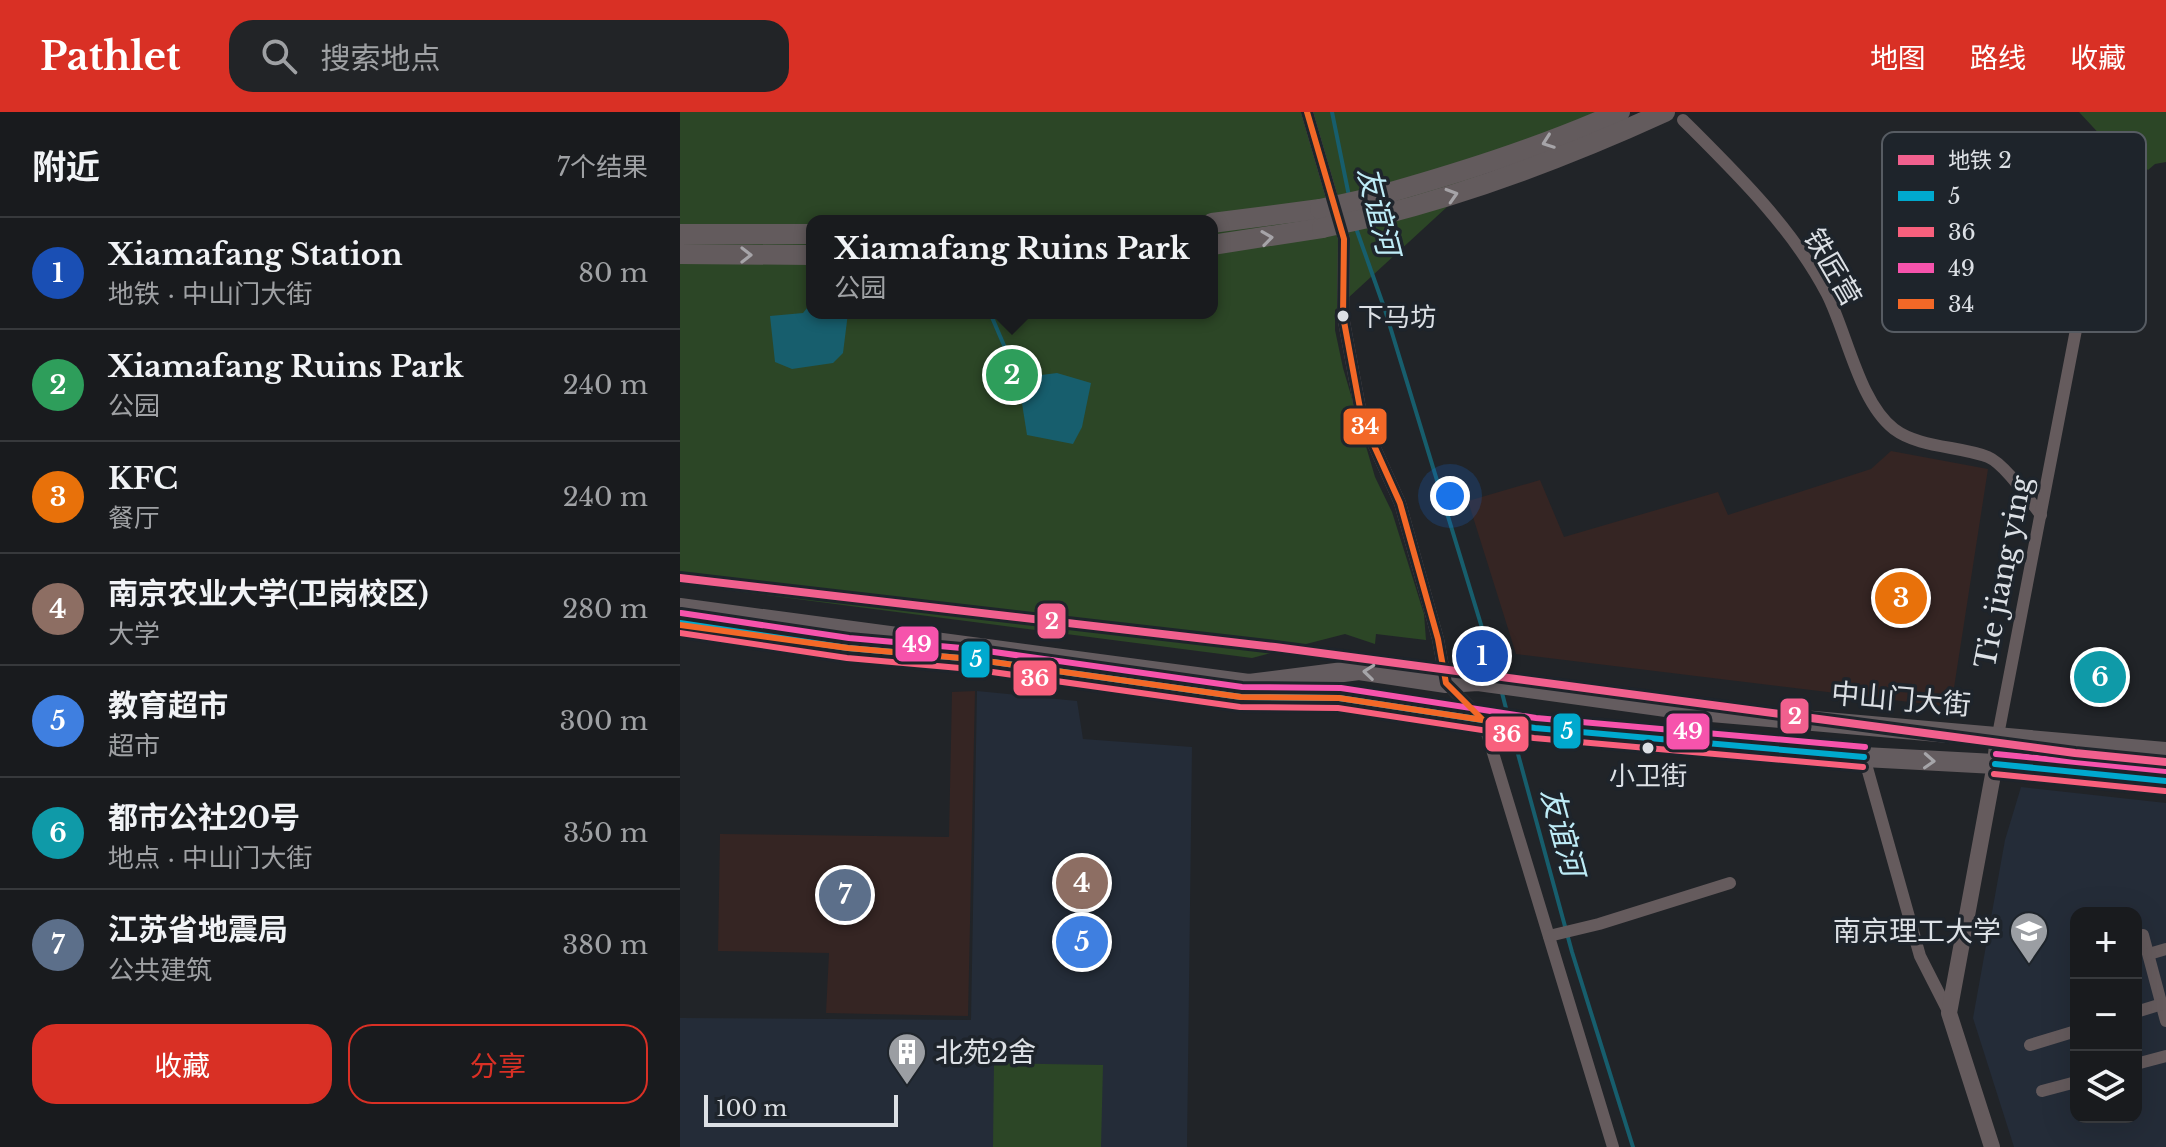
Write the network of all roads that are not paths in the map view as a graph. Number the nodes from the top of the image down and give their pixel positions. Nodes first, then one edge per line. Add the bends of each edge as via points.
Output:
1 (1307, 112) edge
2 (1620, 112) edge
3 (1674, 116) edge
4 (1373, 207) junction
5 (1321, 219) junction
6 (1218, 223) edge
7 (680, 234) edge
8 (806, 234) edge
9 (1218, 244) edge
10 (680, 254) edge
11 (806, 255) edge
12 (2076, 332) edge
13 (2041, 515) junction
14 (680, 608) edge
15 (680, 623) edge
16 (1446, 683) junction
17 (1483, 720) junction
18 (1998, 735) junction
19 (2166, 752) edge
20 (1864, 757) junction
21 (1995, 764) junction
22 (2166, 781) edge
23 (1730, 883) dead end
24 (1553, 935) junction
25 (2143, 935) dead end
26 (2166, 949) edge
27 (2149, 954) junction
28 (2162, 1004) junction
29 (2142, 1010) edge
30 (1949, 1013) junction
31 (2166, 1021) edge
32 (2070, 1033) edge
33 (2030, 1045) dead end
34 (2166, 1056) edge
35 (2142, 1062) edge
36 (2070, 1084) edge
37 (2042, 1091) dead end
38 (1613, 1147) edge
39 (1992, 1147) edge

1 - 16 street via 1344,239 1343,316 1362,419 1400,503
2 -> 4 highway
4 -> 3 highway via 1447,197
3 - 13 street, 铁匠营 via 1738,175 1791,238 1827,294 1868,397 1895,429 1991,458
4 - 5 highway, bridge
5 - 6 highway
9 -> 5 highway
7 - 8 highway
10 -> 11 highway
12 - 13 street, Tie jiang ying
13 - 18 street, Tie jiang ying
16 -> 14 main road, 中山门大街 via 1359,670 1249,684
15 - 17 main road, 中山门大街 via 1241,697 1339,698
16 - 17 street
16 - 18 main road, 中山门大街 via 1478,681 1688,710
17 - 20 main road, 中山门大街
17 - 24 street
18 - 19 main road, 中山门大街
18 - 21 street, Tie jiang ying
20 -> 21 main road, 中山门大街
20 - 30 street via 1920,956
21 - 22 main road, 中山门大街
21 - 30 street, Tie jiang ying
23 - 24 street
24 - 38 street
25 - 27 street
26 - 27 street
27 - 28 street
28 - 29 street
28 - 31 street
30 - 39 street
32 - 33 street
34 - 35 street
36 - 37 street

